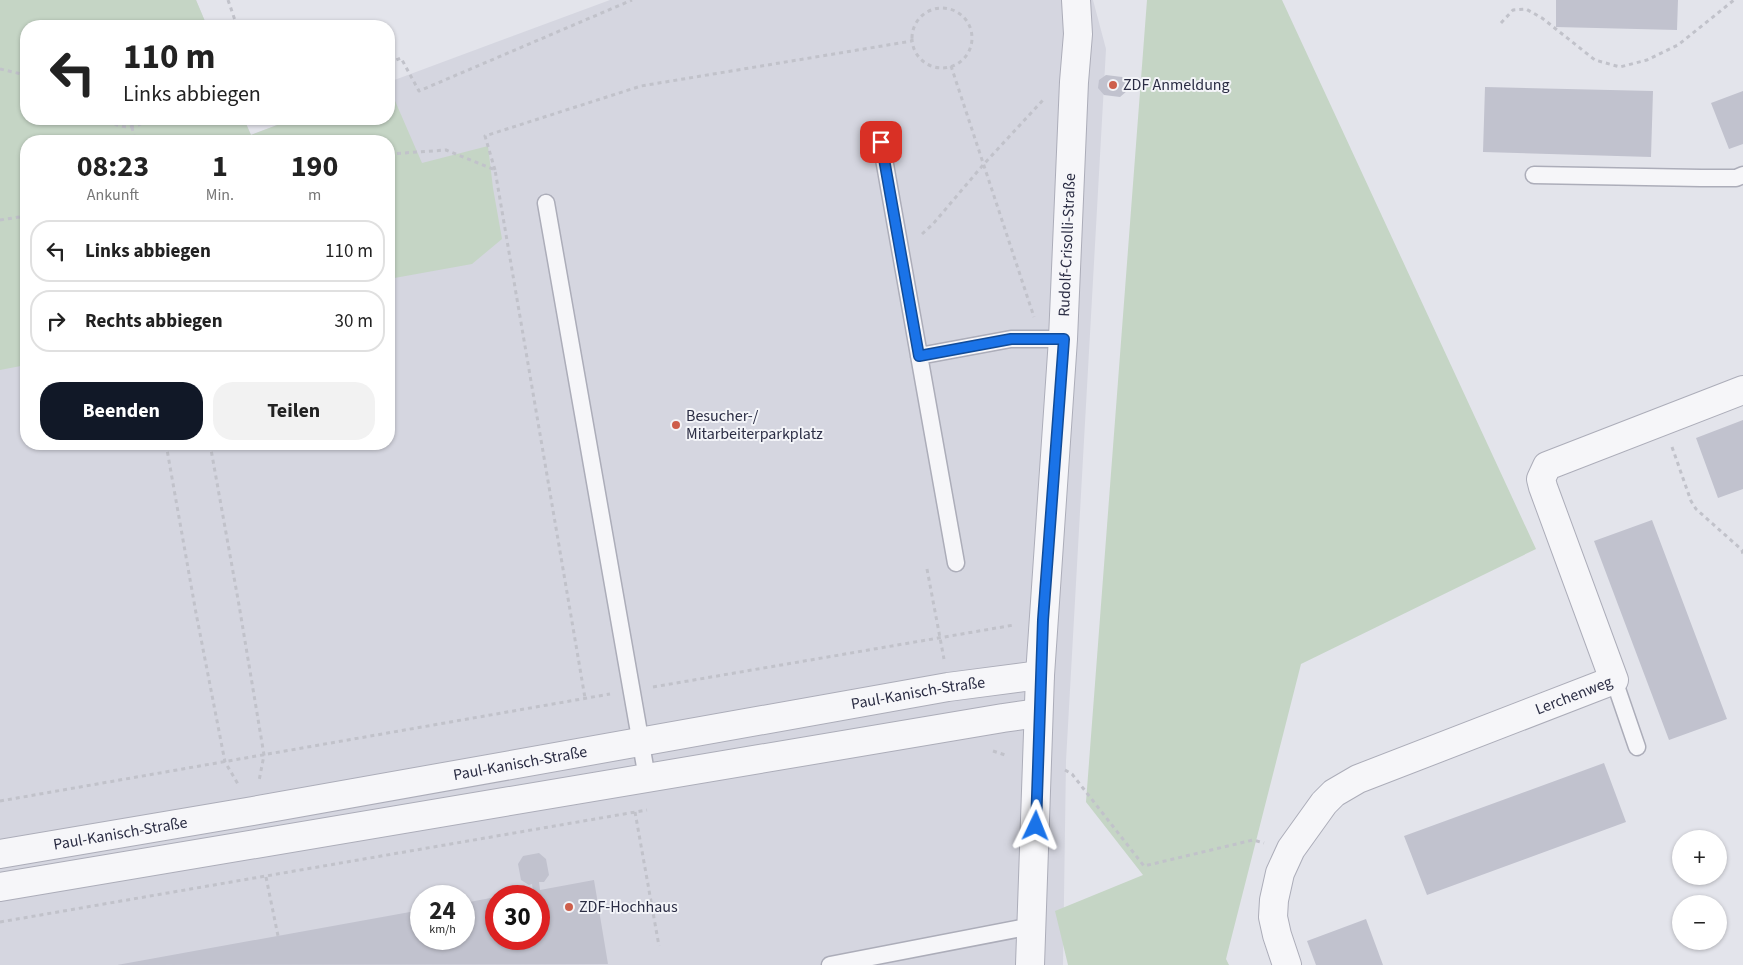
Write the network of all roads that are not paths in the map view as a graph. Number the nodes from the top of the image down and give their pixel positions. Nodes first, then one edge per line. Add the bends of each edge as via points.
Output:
1 (1076, 0) edge
2 (1096, 0) edge
3 (1078, 34) junction
4 (881, 142) dead end
5 (1534, 175) dead end
6 (1743, 175) edge
7 (546, 203) dead end
8 (1051, 339) junction
9 (919, 356) junction
10 (1743, 390) edge
11 (956, 564) dead end
12 (1040, 675) junction
13 (1614, 680) junction
14 (1038, 713) junction
15 (641, 742) junction
16 (1637, 747) dead end
17 (648, 778) junction
18 (0, 854) edge
19 (0, 887) edge
20 (1032, 926) junction
21 (830, 965) edge
22 (1030, 965) edge
23 (1287, 965) edge

1 - 3 street, Rudolf-Crisolli-Straße
2 - 3 street, Rudolf-Crisolli-Straße
3 - 8 street, Rudolf-Crisolli-Straße
4 - 9 lane
5 - 6 lane via 1736,178
7 - 15 lane
8 - 9 lane via 1011,339
8 - 12 street, Rudolf-Crisolli-Straße
9 - 11 lane
10 - 13 street, Lerchenweg via 1547,466 1541,479
12 - 14 street, Rudolf-Crisolli-Straße
12 - 15 street, Paul-Kanisch-Straße via 948,687
13 - 16 lane
13 - 23 street, Lerchenweg via 1352,782 1334,793 1291,849 1280,873 1274,917
14 - 17 street, Paul-Kanisch-Straße
14 - 20 street, Rudolf-Crisolli-Straße
15 - 17 lane
15 - 18 street, Paul-Kanisch-Straße
17 - 19 street, Paul-Kanisch-Straße
20 - 21 lane
20 - 22 street, Rudolf-Crisolli-Straße

